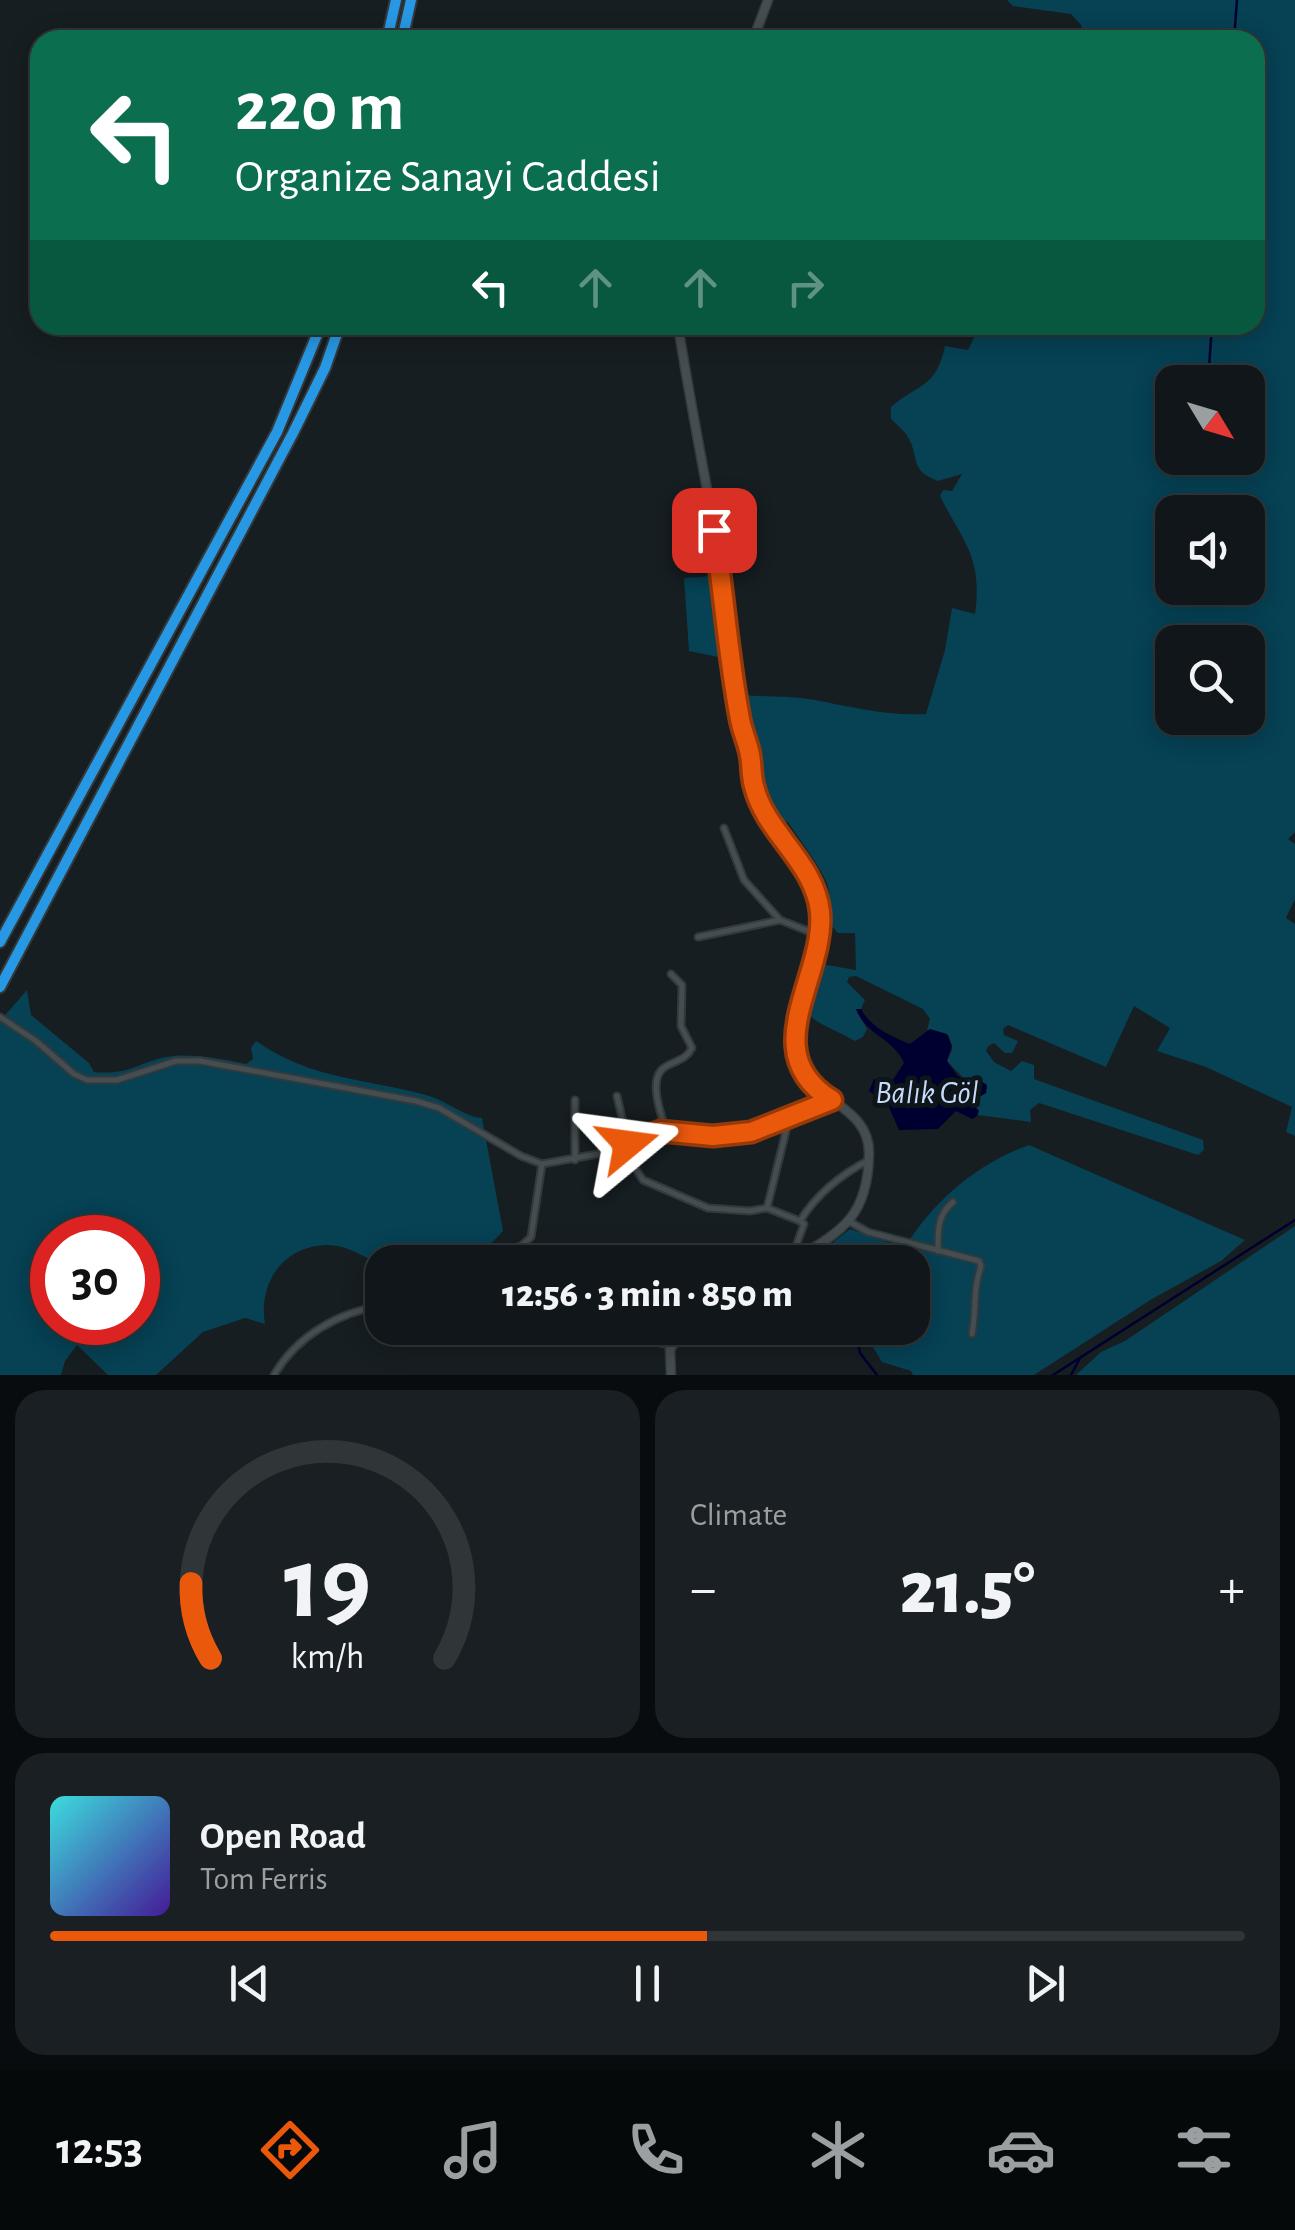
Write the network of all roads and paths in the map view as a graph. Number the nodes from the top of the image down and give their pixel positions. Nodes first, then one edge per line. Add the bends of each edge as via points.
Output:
1 (396, 0) edge
2 (411, 0) edge
3 (768, 0) edge
4 (389, 30) edge
5 (404, 30) edge
6 (756, 30) edge
7 (318, 335) edge
8 (336, 335) edge
9 (680, 335) edge
10 (724, 828) dead end
11 (780, 920) junction
12 (818, 934) junction
13 (698, 937) dead end
14 (0, 942) edge
15 (670, 974) dead end
16 (0, 987) edge
17 (0, 1017) edge
18 (617, 1096) dead end
19 (575, 1100) dead end
20 (832, 1100) junction
21 (788, 1119) junction
22 (666, 1131) junction
23 (631, 1143) junction
24 (575, 1160) junction
25 (868, 1160) junction
26 (542, 1164) junction
27 (953, 1202) dead end
28 (767, 1208) junction
29 (800, 1221) junction
30 (850, 1222) junction
31 (522, 1245) edge
32 (796, 1245) edge
33 (818, 1245) edge
34 (938, 1251) junction
35 (365, 1310) edge
36 (972, 1334) dead end
37 (668, 1345) edge
38 (672, 1346) joint
39 (274, 1375) edge
40 (671, 1375) edge

1 - 4 highway
2 - 5 highway
3 - 6 street
7 - 14 highway via 276,432
8 - 16 highway via 293,433
9 - 12 street via 754,785 760,806 812,882
10 - 11 street via 740,874
11 - 12 street
11 - 13 street
12 - 20 street via 794,1034 806,1077
15 - 22 street via 682,984 681,1026 692,1048 658,1074
17 - 26 street via 88,1080 118,1080 176,1061 234,1067 427,1104
18 - 23 street
19 - 24 street
20 - 21 street
20 - 25 street via 865,1129
21 - 22 street via 713,1136
21 - 28 street
22 - 23 street
23 - 24 street
23 - 28 street via 632,1163 643,1180 708,1208
24 - 26 street
25 - 29 street via 840,1176
25 - 30 street via 863,1198
26 - 31 street via 532,1237
27 - 34 street via 938,1223
28 - 29 street
29 - 32 street
30 - 33 street
30 - 34 street
34 - 36 street via 980,1264
35 - 39 street via 304,1338
37 - 38 street
38 - 40 street

